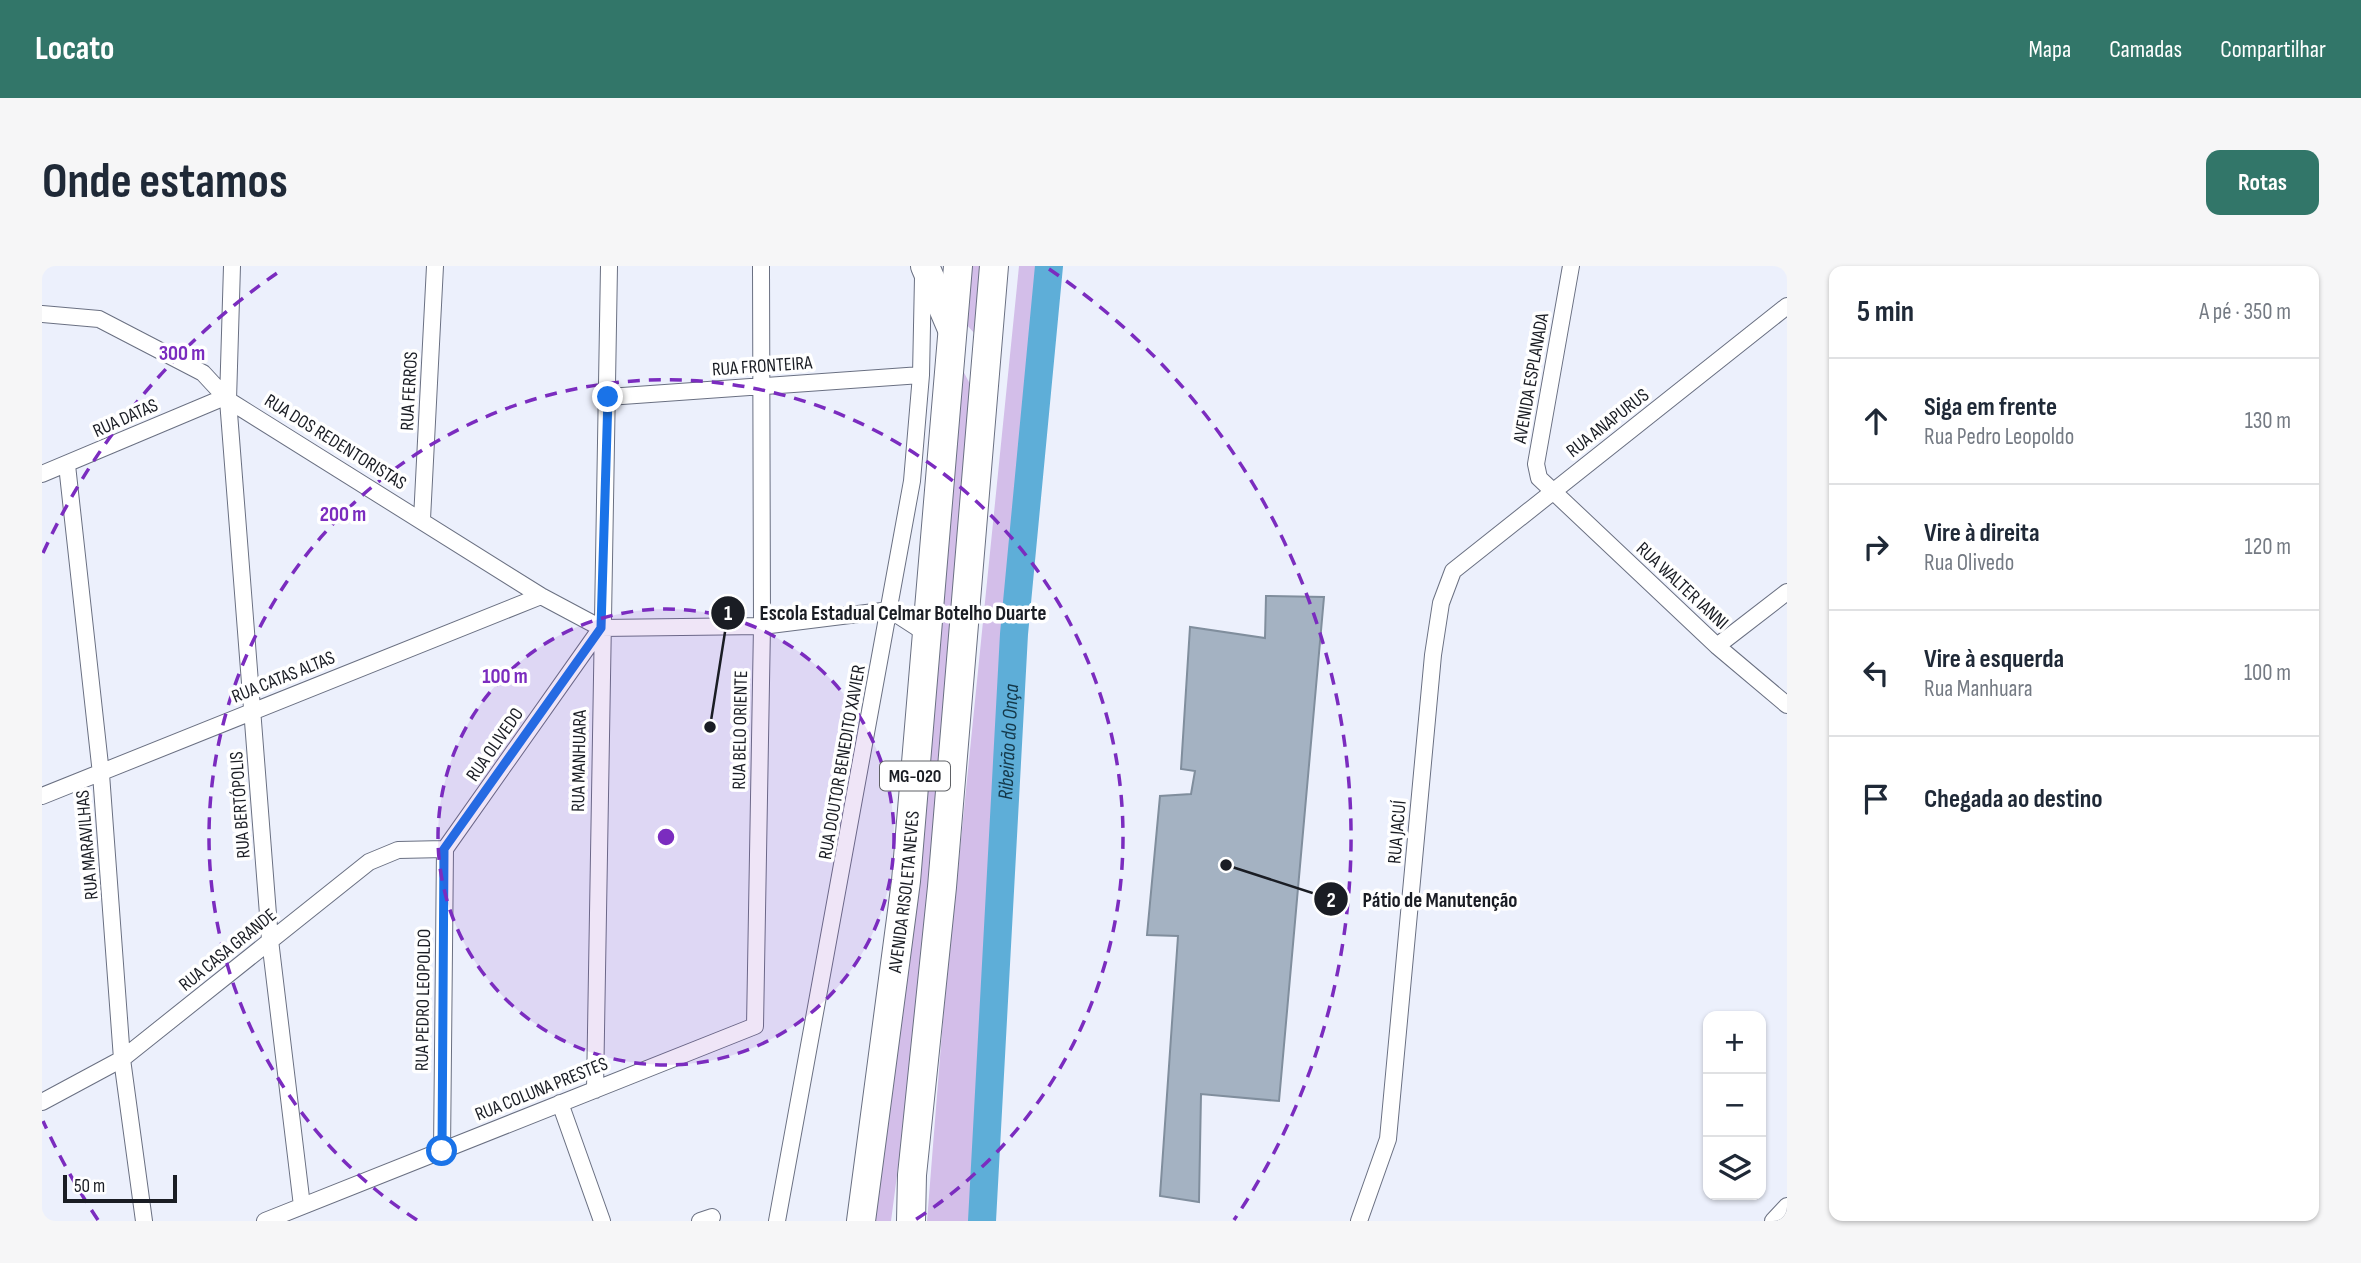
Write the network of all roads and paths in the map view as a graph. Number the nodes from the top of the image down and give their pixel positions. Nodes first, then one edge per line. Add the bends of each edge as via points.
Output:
1 (233, 266) edge
2 (435, 266) edge
3 (609, 266) edge
4 (761, 266) edge
5 (924, 266) edge
6 (958, 266) edge
7 (994, 266) edge
8 (1571, 266) edge
9 (1787, 306) edge
10 (42, 314) edge
11 (952, 330) junction
12 (920, 375) junction
13 (761, 385) junction
14 (608, 397) junction
15 (226, 398) junction
16 (67, 465) junction
17 (42, 474) edge
18 (1553, 492) junction
19 (422, 519) junction
20 (1453, 571) joint
21 (1787, 592) edge
22 (541, 596) junction
23 (890, 610) junction
24 (762, 625) junction
25 (601, 628) junction
26 (927, 634) junction
27 (1717, 646) junction
28 (1787, 705) edge
29 (253, 710) junction
30 (102, 774) junction
31 (42, 796) edge
32 (444, 849) junction
33 (270, 940) junction
34 (755, 1026) joint
35 (122, 1059) junction
36 (595, 1090) junction
37 (42, 1102) edge
38 (560, 1103) junction
39 (442, 1151) junction
40 (912, 1175) junction
41 (302, 1206) junction
42 (1787, 1206) edge
43 (144, 1221) edge
44 (265, 1221) edge
45 (602, 1221) edge
46 (777, 1221) edge
47 (861, 1221) edge
48 (905, 1221) edge
49 (911, 1221) edge
50 (1359, 1221) edge
51 (1773, 1221) edge

1 - 15 street, RUA BERTÓPOLIS
2 - 19 street, RUA FERROS
3 - 14 street, RUA MANHUARA
4 - 13 street, RUA BELO ORIENTE
5 - 11 highway
5 - 12 street, RUA DOUTOR BENEDITO XAVIER
6 - 11 highway, AVENIDA RISOLETA NEVES / MG-020
7 - 40 highway, AVENIDA RISOLETA NEVES / MG-020 via 942,887
8 - 18 street, AVENIDA ESPLANADA via 1536,464 1539,478
9 - 18 street, RUA ANAPURUS
10 - 15 street, RUA DOS REDENTORISTAS via 99,319 202,373
11 - 26 highway, AVENIDA RISOLETA NEVES / MG-020
12 - 13 street, RUA FRONTEIRA
12 - 23 street, RUA DOUTOR BENEDITO XAVIER via 912,481
13 - 14 street, RUA FRONTEIRA
13 - 24 street, RUA BELO ORIENTE
14 - 25 street, RUA MANHUARA
15 - 16 street, RUA DATAS
15 - 19 street, RUA DOS REDENTORISTAS
15 - 29 street, RUA BERTÓPOLIS
16 - 17 street, RUA DATAS
16 - 30 street, RUA MARAVILHAS
18 - 20 street, RUA ANAPURUS
18 - 27 street, RUA WALTER IANNI
19 - 22 street, RUA DOS REDENTORISTAS
20 - 50 street, RUA JACUÍ via 1441,603 1433,655 1388,1139
21 - 27 street
22 - 25 street, RUA DOS REDENTORISTAS
22 - 29 street, RUA CATAS ALTAS
23 - 24 street
23 - 26 street
23 - 46 street, RUA DOUTOR BENEDITO XAVIER
24 - 25 street
24 - 34 street, RUA BELO ORIENTE
25 - 32 street, RUA OLIVEDO
25 - 36 street, RUA MANHUARA
26 - 47 highway, AVENIDA RISOLETA NEVES / MG-020 via 906,881
27 - 28 street, RUA WALTER IANNI
29 - 30 street, RUA CATAS ALTAS
29 - 33 street, RUA BERTÓPOLIS
30 - 31 street, RUA CATAS ALTAS
30 - 35 street, RUA MARAVILHAS
32 - 33 street, RUA CASA GRANDE via 398,850 369,862
32 - 39 street, RUA PEDRO LEOPOLDO
33 - 35 street, RUA CASA GRANDE
33 - 41 street, RUA BERTÓPOLIS
34 - 36 street, RUA COLUNA PRESTES
35 - 37 street, RUA CASA GRANDE
35 - 43 street, RUA MARAVILHAS
36 - 38 street, RUA COLUNA PRESTES
38 - 39 street, RUA COLUNA PRESTES
38 - 45 street
39 - 41 street, RUA COLUNA PRESTES
40 - 48 highway
40 - 49 highway, AVENIDA RISOLETA NEVES / MG-020
41 - 44 street, RUA COLUNA PRESTES
42 - 51 street

